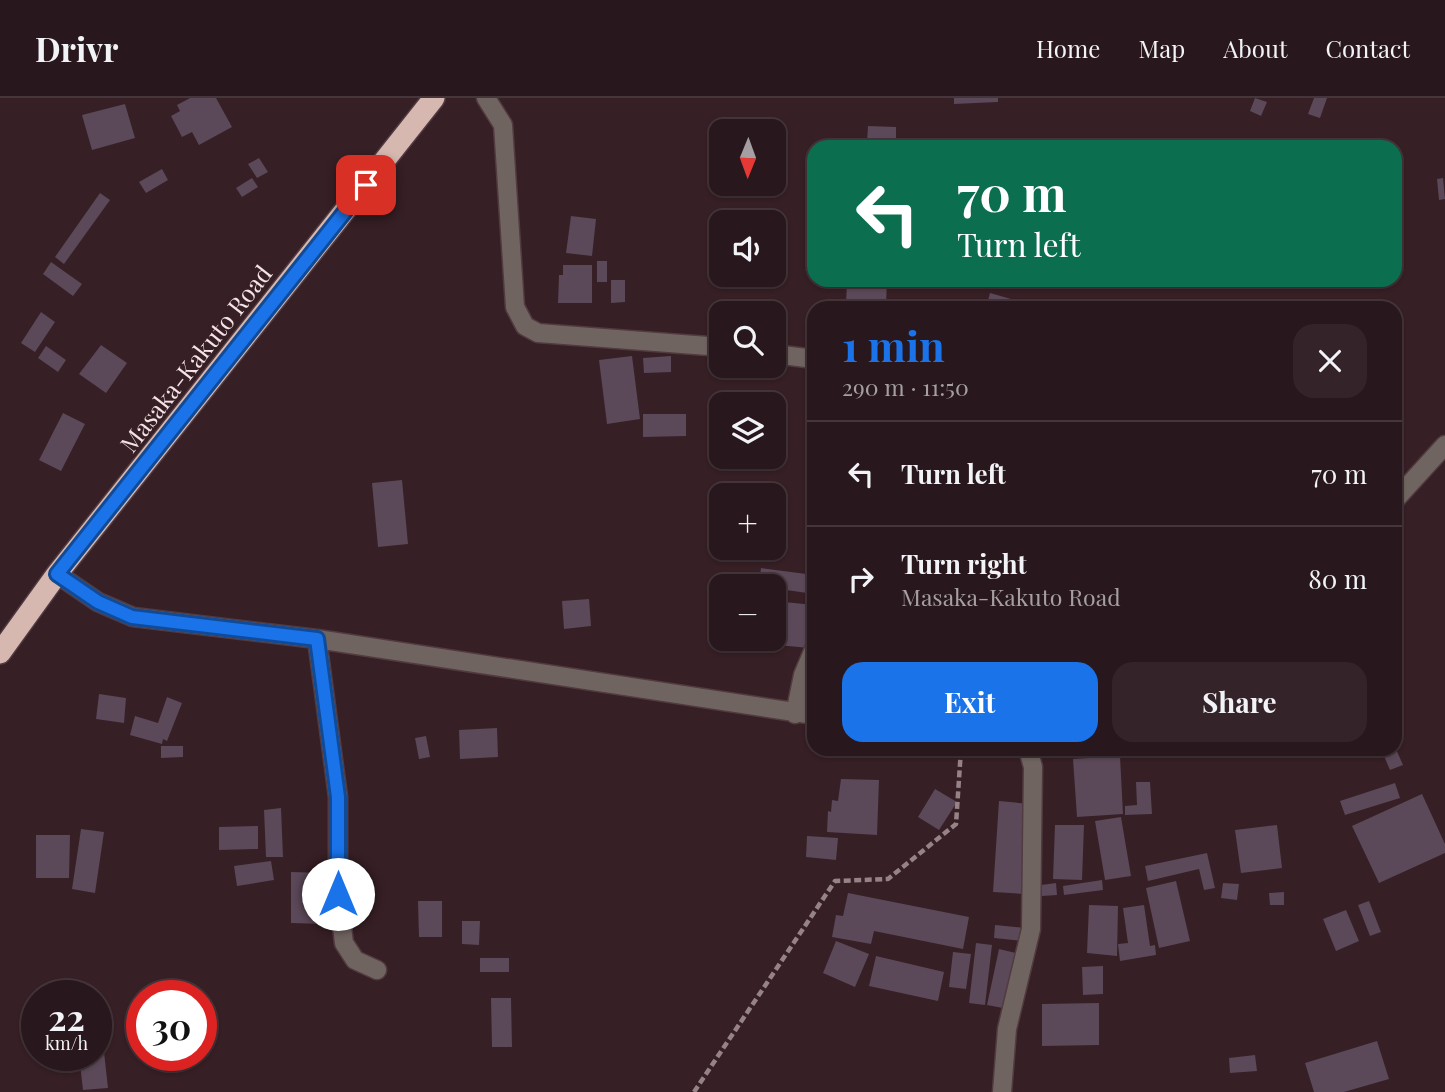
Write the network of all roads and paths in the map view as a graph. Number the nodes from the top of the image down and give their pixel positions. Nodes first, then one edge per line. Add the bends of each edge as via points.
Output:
1 (435, 98) edge
2 (486, 98) edge
3 (709, 346) edge
4 (786, 356) edge
5 (807, 358) edge
6 (1445, 445) edge
7 (1402, 492) edge
8 (57, 574) junction
9 (317, 639) junction
10 (0, 653) edge
11 (807, 666) edge
12 (795, 714) junction
13 (807, 715) edge
14 (961, 756) edge
15 (1030, 756) edge
16 (377, 970) dead end
17 (694, 1092) edge
18 (1002, 1092) edge

1 - 8 highway, Masaka-Kakuto Road
2 - 3 street via 503,125 514,307 525,326 538,333
4 - 5 street
6 - 7 street
8 - 9 street via 106,607 132,617
8 - 10 highway, Masaka-Kakuto Road
9 - 12 street
9 - 16 street via 338,797 338,894 344,943 355,960
11 - 12 street
12 - 13 street
14 - 17 path via 956,824 888,879 835,881
15 - 18 street via 1031,929 1007,1029

